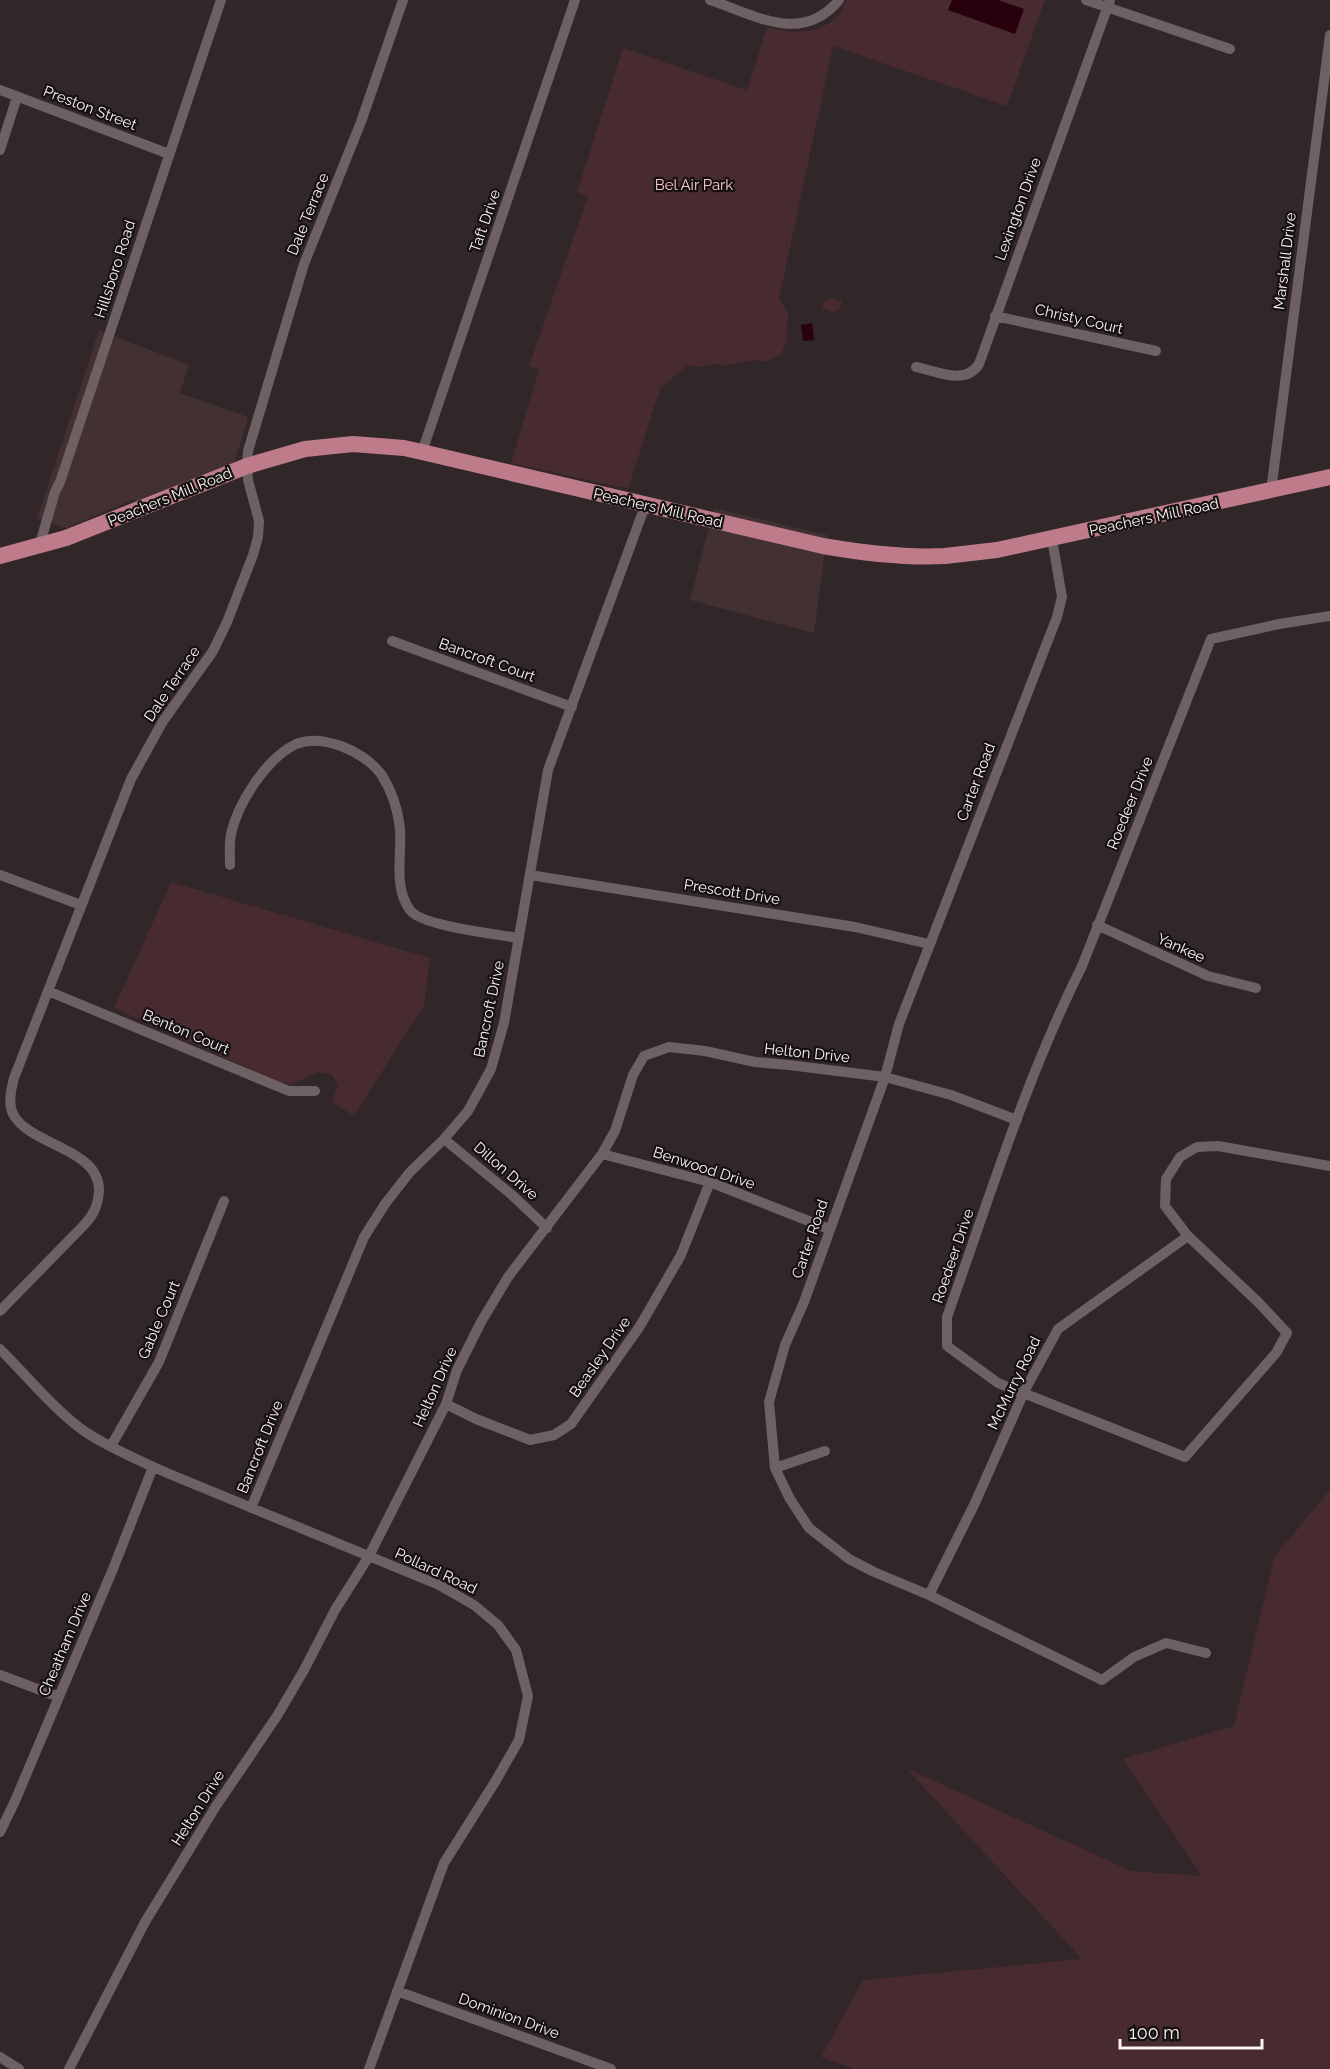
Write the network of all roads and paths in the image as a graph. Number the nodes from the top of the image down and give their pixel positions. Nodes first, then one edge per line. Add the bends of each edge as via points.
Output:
1 (221, 0) edge
2 (403, 0) edge
3 (575, 0) edge
4 (710, 0) edge
5 (839, 0) edge
6 (1086, 0) edge
7 (1108, 4) edge
8 (1330, 35) edge
9 (1230, 49) dead end
10 (0, 90) edge
11 (17, 97) junction
12 (0, 150) edge
13 (169, 154) junction
14 (995, 316) junction
15 (1156, 351) dead end
16 (916, 367) dead end
17 (422, 452) junction
18 (247, 466) junction
19 (1330, 477) edge
20 (1271, 491) junction
21 (645, 506) junction
22 (1052, 539) junction
23 (39, 547) junction
24 (0, 556) edge
25 (1330, 616) edge
26 (392, 641) dead end
27 (572, 707) junction
28 (230, 866) dead end
29 (0, 875) edge
30 (530, 875) junction
31 (81, 905) junction
32 (1097, 925) junction
33 (518, 938) junction
34 (929, 944) junction
35 (1256, 988) dead end
36 (48, 991) junction
37 (885, 1077) junction
38 (315, 1091) dead end
39 (1017, 1119) junction
40 (444, 1139) junction
41 (602, 1154) junction
42 (1330, 1166) edge
43 (710, 1182) junction
44 (224, 1202) dead end
45 (547, 1228) junction
46 (829, 1229) junction
47 (1188, 1236) junction
48 (0, 1311) edge
49 (0, 1349) edge
50 (1024, 1392) junction
51 (446, 1404) junction
52 (111, 1446) junction
53 (825, 1450) dead end
54 (153, 1467) junction
55 (775, 1468) junction
56 (251, 1508) junction
57 (369, 1556) junction
58 (929, 1595) junction
59 (1206, 1653) dead end
60 (0, 1675) edge
61 (59, 1697) junction
62 (0, 1832) edge
63 (398, 1991) junction
64 (0, 2057) edge
65 (579, 2064) edge
66 (19, 2069) edge
67 (69, 2069) edge
68 (369, 2069) edge
69 (611, 2069) edge

1 - 13 street, Hillsboro Road
2 - 18 street, Dale Terrace via 361,122 304,264 248,451
3 - 17 street, Taft Drive
4 - 5 street via 795,25 817,19
6 - 7 street
7 - 9 street
7 - 14 street, Lexington Drive
8 - 20 street, Marshall Drive
10 - 11 street, Preston Street
11 - 12 street
11 - 13 street, Preston Street
13 - 23 street, Hillsboro Road
14 - 15 street, Christy Court
14 - 16 street, Lexington Drive via 979,364 972,372 963,376
17 - 18 main road, Peachers Mill Road via 361,445 328,446
17 - 21 main road, Peachers Mill Road
18 - 23 main road, Peachers Mill Road
18 - 31 street, Dale Terrace via 259,521 253,555 213,651 163,721 131,779
19 - 20 main road, Peachers Mill Road
20 - 22 main road, Peachers Mill Road
21 - 22 main road, Peachers Mill Road via 802,542 877,554 945,556
21 - 27 street, Bancroft Drive
22 - 34 street, Carter Road via 1062,597 1057,617
23 - 24 main road, Peachers Mill Road
25 - 32 street, Roedeer Drive via 1211,639
26 - 27 street, Bancroft Court
27 - 30 street, Bancroft Drive via 544,786
28 - 33 street via 231,834 241,806 257,781 274,759 298,743 324,740 355,751 379,772 393,794 400,830 403,895 410,911 456,928
29 - 31 street
30 - 33 street, Bancroft Drive
30 - 34 street, Prescott Drive via 855,927
31 - 36 street, Dale Terrace
32 - 35 street, Yankee via 1208,976
32 - 39 street, Roedeer Drive
33 - 40 street, Bancroft Drive via 496,1056 475,1100
34 - 37 street, Carter Road via 899,1024
36 - 38 street, Benton Court via 289,1091
36 - 48 street, Dale Terrace via 14,1078 11,1106 26,1128 91,1169 99,1188 98,1200 85,1224
37 - 39 street, Helton Drive
37 - 41 street, Helton Drive via 755,1062 669,1047 644,1056
37 - 46 street, Carter Road
39 - 50 street, Roedeer Drive via 947,1317 947,1346 998,1383
40 - 45 street, Dillon Drive
40 - 56 street, Bancroft Drive via 410,1172 364,1237
41 - 43 street, Benwood Drive
41 - 45 street, Helton Drive
42 - 47 street, Roedeer Drive via 1218,1146 1197,1147 1180,1157 1166,1179 1165,1206
43 - 46 street, Benwood Drive
43 - 51 street, Beasley Drive via 681,1255 640,1326 571,1424 554,1435 530,1440
44 - 52 street, Gable Court via 159,1362
45 - 51 street, Helton Drive via 508,1277 481,1322
46 - 55 street, Carter Road via 785,1345 769,1402
47 - 50 street, McMurry Road via 1058,1329
47 - 50 street, Roedeer Drive via 1287,1333 1276,1353 1185,1457
49 - 52 street, Pollard Road via 63,1413
50 - 58 street, McMurry Road
51 - 57 street, Helton Drive
52 - 54 street, Pollard Road
53 - 55 street
54 - 56 street, Pollard Road
54 - 61 street, Cheatham Drive
55 - 58 street, Carter Road via 808,1528 874,1572
56 - 57 street, Pollard Road
57 - 63 street, Pollard Road via 439,1586 474,1605 498,1625 516,1650 528,1696 519,1740 444,1863
57 - 67 street, Helton Drive via 334,1610 277,1716 145,1922
58 - 59 street, Carter Road via 1102,1680 1134,1658 1166,1643
60 - 61 street
61 - 62 street, Cheatham Drive
63 - 65 street, Dominion Drive
63 - 68 street, Pollard Road
64 - 66 street
65 - 69 street, Dominion Drive

